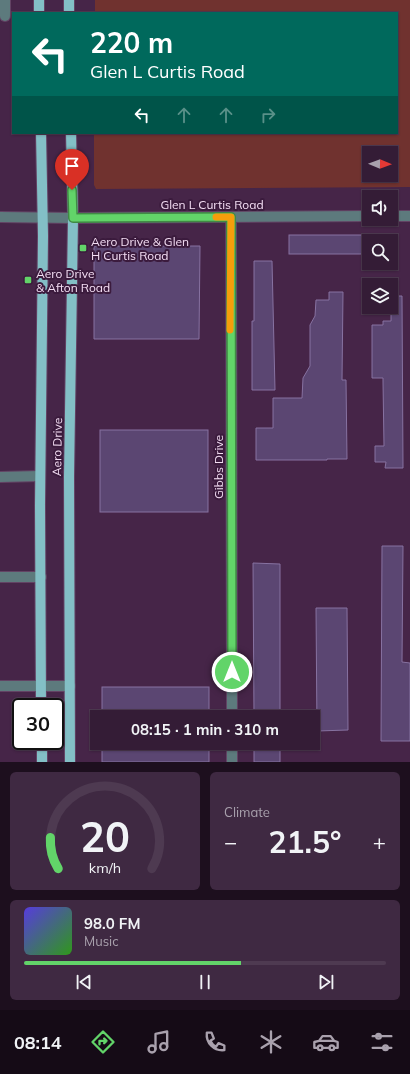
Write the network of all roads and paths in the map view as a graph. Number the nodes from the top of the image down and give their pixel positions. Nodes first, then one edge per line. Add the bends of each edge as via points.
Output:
1 (5, 0) edge
2 (39, 0) edge
3 (69, 0) edge
4 (39, 12) edge
5 (69, 12) edge
6 (3, 13) edge
7 (41, 134) edge
8 (71, 134) edge
9 (362, 216) edge
10 (398, 216) edge
11 (410, 216) edge
12 (0, 217) edge
13 (231, 217) junction
14 (42, 218) junction
15 (73, 218) junction
16 (40, 476) junction
17 (0, 477) edge
18 (0, 577) edge
19 (41, 577) junction
20 (0, 686) edge
21 (41, 686) junction
22 (70, 686) junction
23 (41, 698) edge
24 (232, 710) edge
25 (42, 750) edge
26 (232, 750) edge
27 (42, 762) edge
28 (70, 762) edge
29 (232, 762) edge

1 - 6 street
2 - 4 main road
3 - 5 main road
7 - 14 main road, Aero Drive
8 - 15 main road, Aero Drive
9 - 13 street, Glen L Curtis Road
10 - 11 street
12 - 14 street, Glen L Curtis Road
13 - 15 street, Glen L Curtis Road
13 - 24 street, Gibbs Drive
14 - 15 street, Glen L Curtis Road
14 - 16 main road, Aero Drive
15 - 22 main road, Aero Drive via 69,477
16 - 17 street
16 - 19 main road, Aero Drive
18 - 19 street
19 - 21 main road, Aero Drive
20 - 21 street
21 - 22 street
21 - 23 main road, Aero Drive
22 - 28 main road, Aero Drive
25 - 27 main road
26 - 29 street

